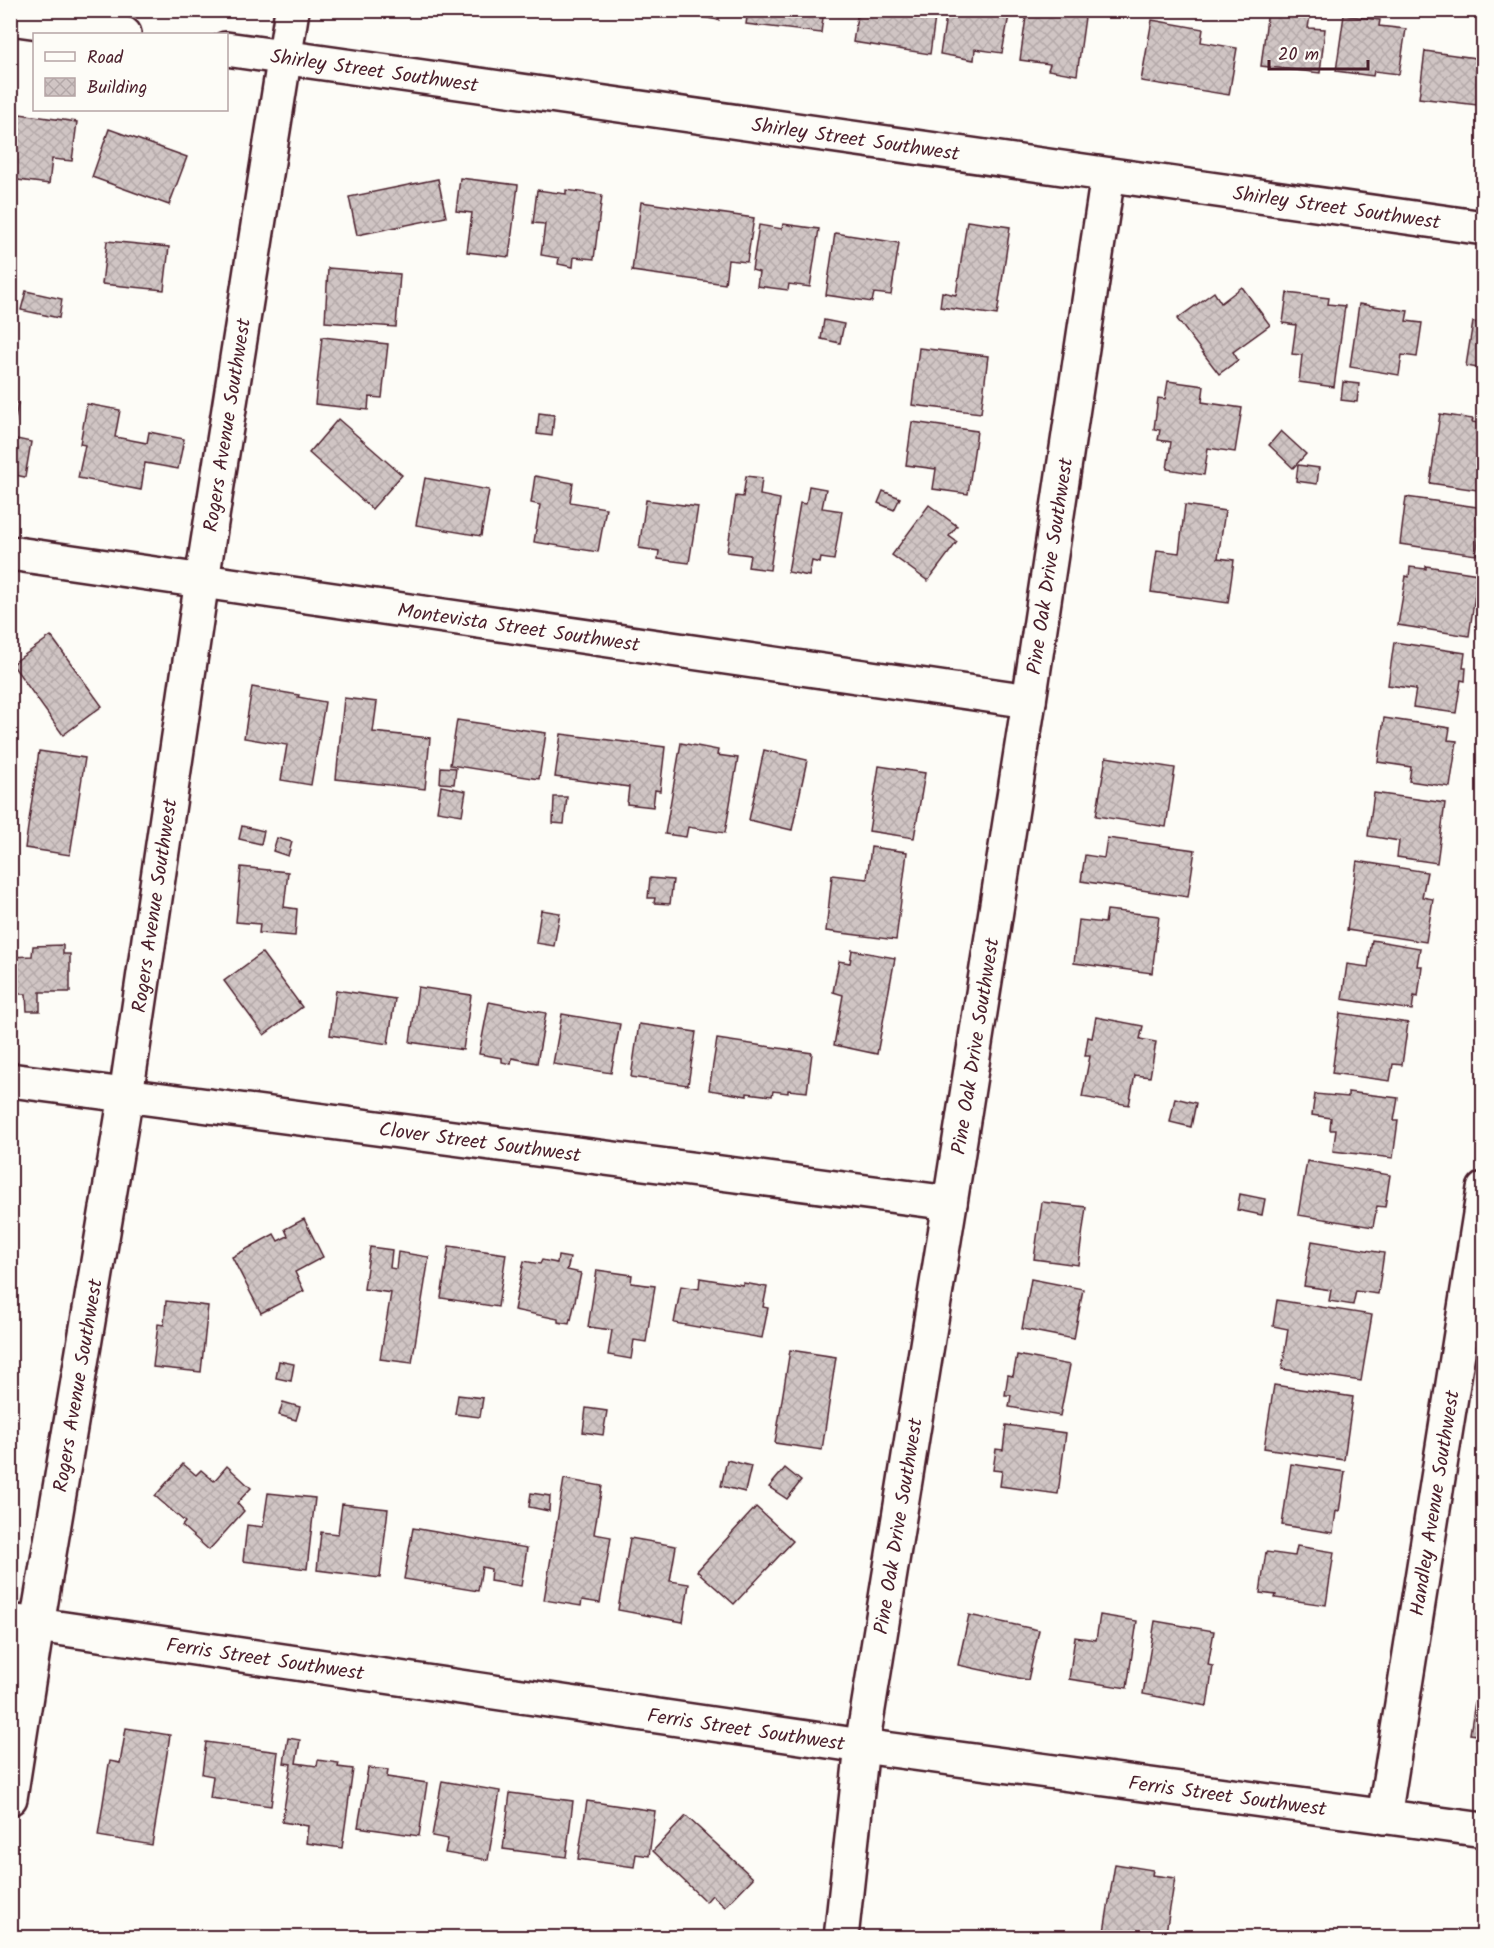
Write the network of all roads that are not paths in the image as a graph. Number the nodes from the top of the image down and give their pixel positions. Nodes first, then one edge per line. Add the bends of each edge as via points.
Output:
1 (292, 10) edge
2 (10, 18) edge
3 (117, 33) edge
4 (228, 49) edge
5 (284, 57) junction
6 (1108, 175) junction
7 (1484, 228) edge
8 (10, 553) edge
9 (202, 580) junction
10 (1029, 701) junction
11 (10, 1080) edge
12 (126, 1095) junction
13 (1484, 1189) edge
14 (950, 1203) junction
15 (24, 1623) edge
16 (862, 1746) junction
17 (10, 1798) edge
18 (1384, 1817) junction
19 (1484, 1830) edge
20 (842, 1928) edge

1 - 5 street, Rogers Avenue Southwest
2 - 3 street
4 - 5 street, Shirley Street Southwest
5 - 6 street, Shirley Street Southwest
5 - 9 street, Rogers Avenue Southwest
6 - 7 street, Shirley Street Southwest
6 - 10 street, Pine Oak Drive Southwest
8 - 9 street, Montevista Street Southwest
9 - 10 street, Montevista Street Southwest
9 - 12 street, Rogers Avenue Southwest
10 - 14 street, Pine Oak Drive Southwest
11 - 12 street, Clover Street Southwest
12 - 14 street, Clover Street Southwest
12 - 15 street, Rogers Avenue Southwest
13 - 18 street, Handley Avenue Southwest
14 - 16 street, Pine Oak Drive Southwest
15 - 16 street, Ferris Street Southwest
15 - 17 street, Rogers Avenue Southwest
16 - 18 street, Ferris Street Southwest
16 - 20 street, Pine Oak Drive Southwest
18 - 19 street, Ferris Street Southwest

